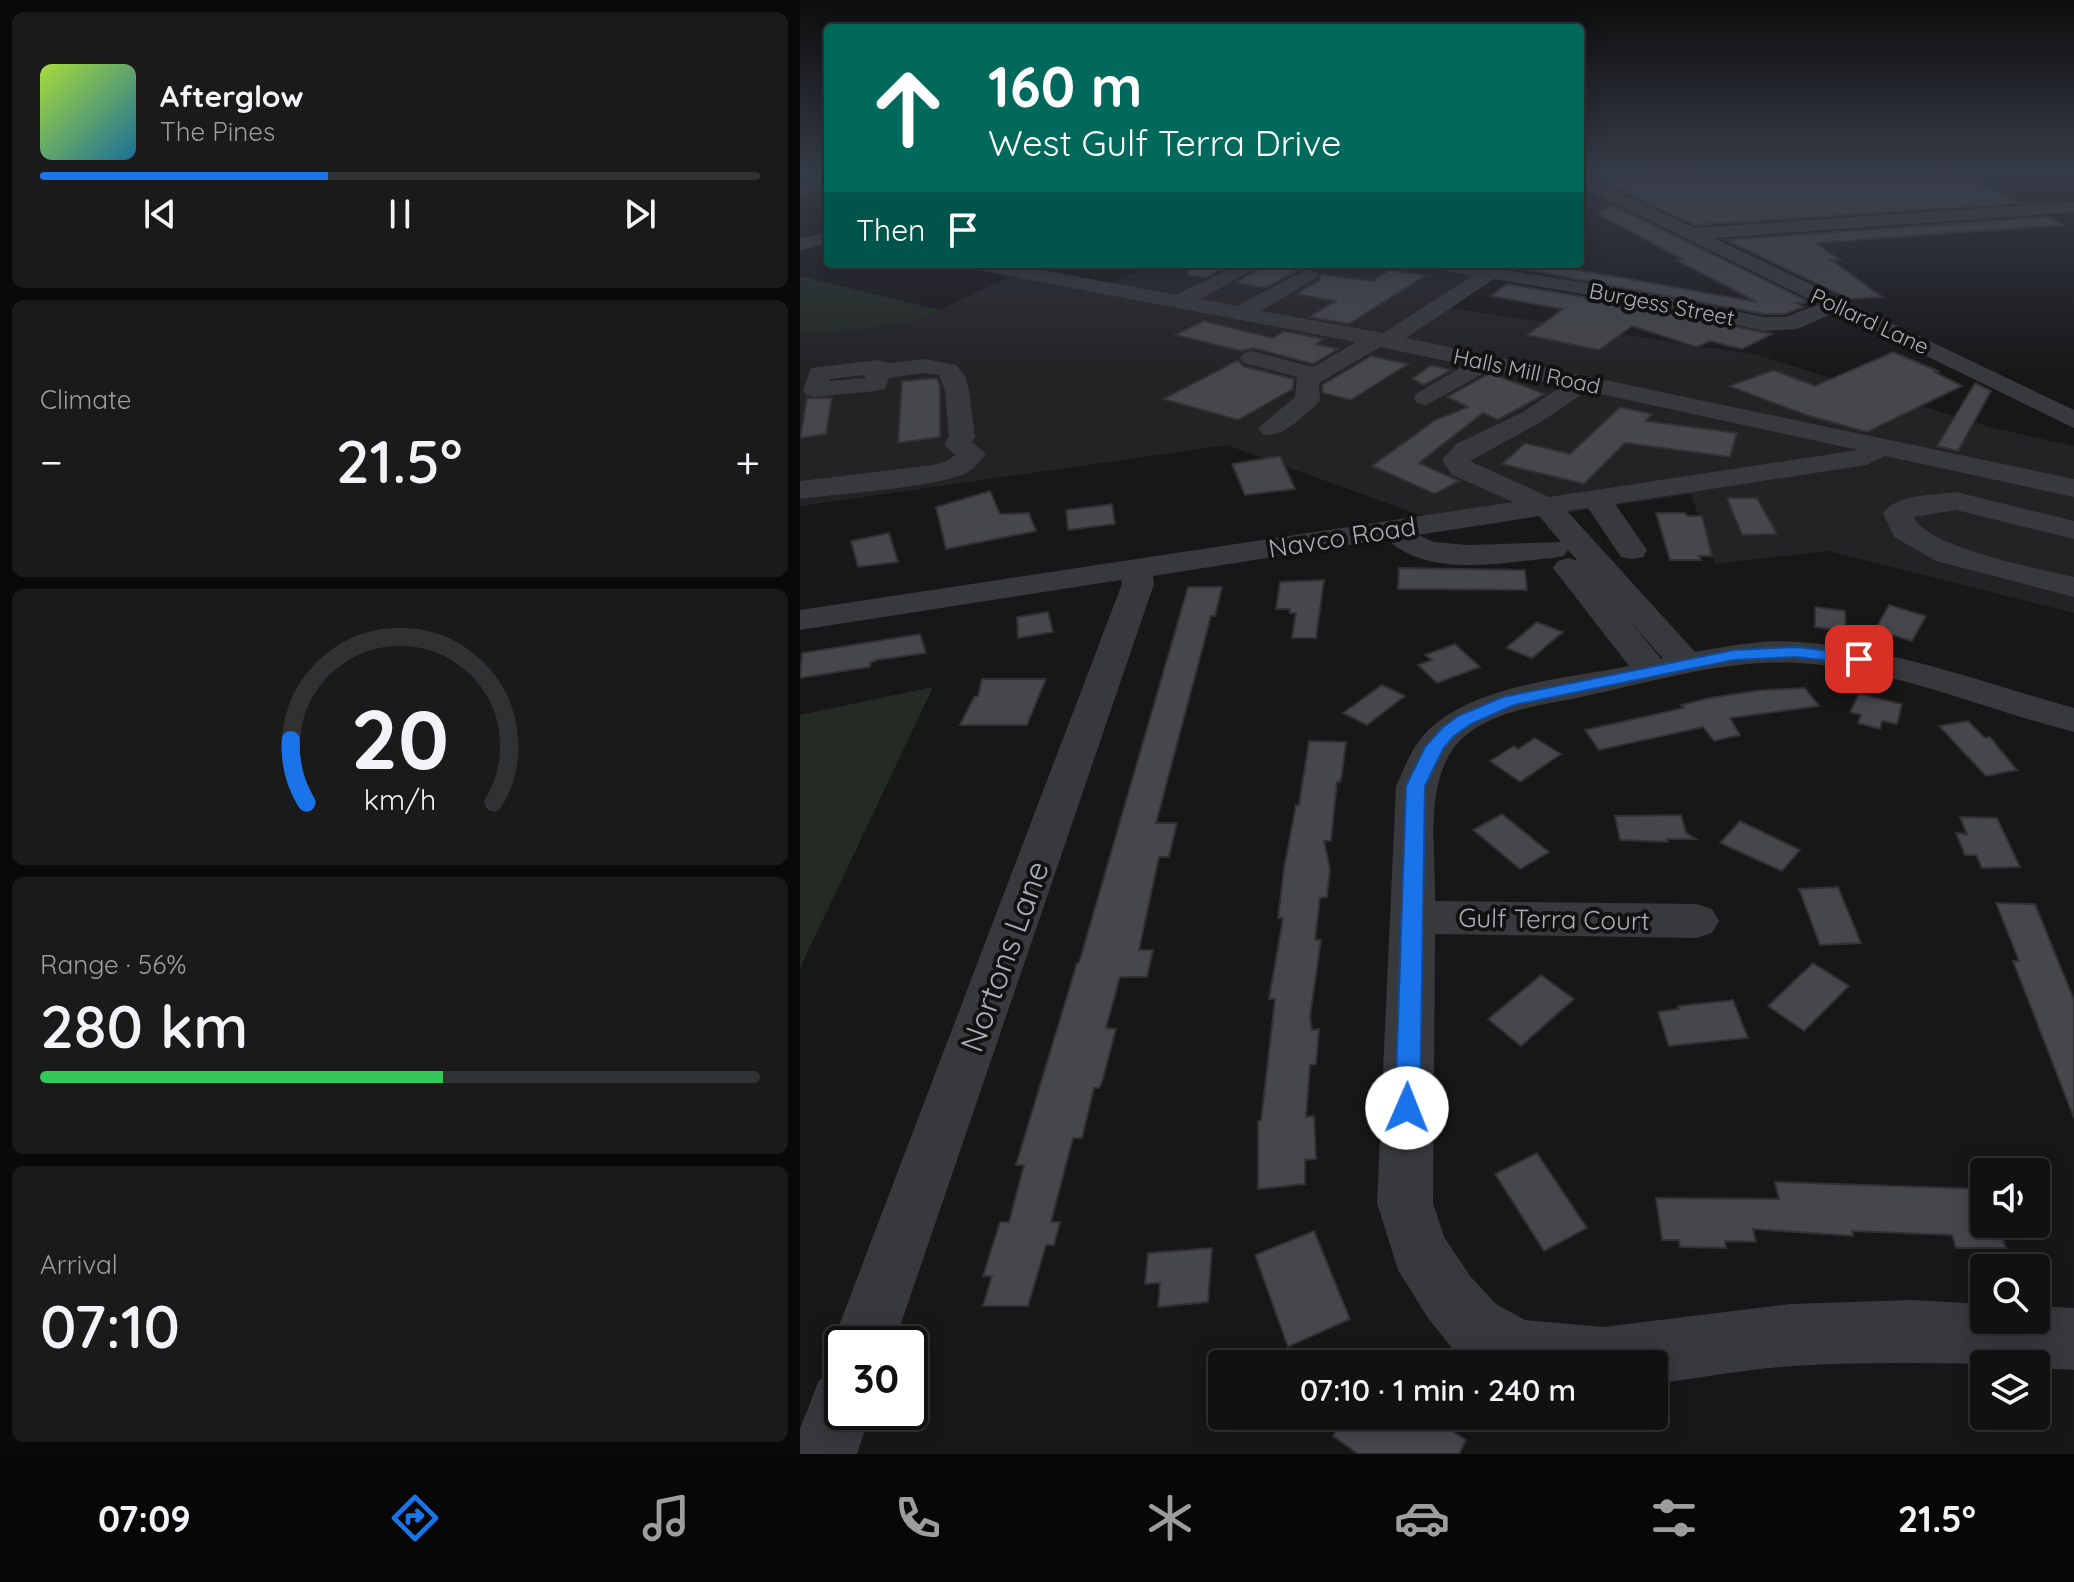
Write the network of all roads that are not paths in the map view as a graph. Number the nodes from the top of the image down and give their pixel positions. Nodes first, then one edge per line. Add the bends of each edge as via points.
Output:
1 (1701, 240) edge
2 (1014, 268) edge
3 (1218, 268) edge
4 (1246, 268) edge
5 (1497, 268) edge
6 (1309, 274) dead end
7 (1155, 296) junction
8 (1267, 298) junction
9 (1180, 301) junction
10 (1298, 303) dead end
11 (1835, 305) junction
12 (1241, 313) junction
13 (1382, 340) junction
14 (1252, 358) dead end
15 (1485, 363) junction
16 (878, 372) dead end
17 (1317, 375) junction
18 (1583, 383) junction
19 (1426, 398) dead end
20 (2071, 416) edge
21 (1760, 421) junction
22 (1271, 428) dead end
23 (957, 444) junction
24 (1881, 447) junction
25 (800, 465) edge
26 (1775, 471) junction
27 (2074, 488) edge
28 (800, 490) edge
29 (1596, 498) junction
30 (1534, 508) junction
31 (1394, 529) junction
32 (2074, 530) edge
33 (1553, 549) junction
34 (1632, 550) dead end
35 (1136, 568) junction
36 (2074, 587) edge
37 (800, 620) edge
38 (1686, 664) junction
39 (1651, 670) junction
40 (2074, 720) edge
41 (1411, 917) junction
42 (1696, 921) dead end
43 (870, 1326) edge
44 (2074, 1339) edge
45 (832, 1430) edge
46 (824, 1454) edge

1 - 11 street, Pollard Lane
2 - 7 street, Halls Mill Road
3 - 7 street
4 - 9 street
5 - 11 street, Burgess Street via 1764,324 1789,324
5 - 13 street
6 - 8 street
7 - 9 street, Halls Mill Road
8 - 10 street
8 - 12 street
9 - 12 street, Halls Mill Road
11 - 20 street, Pollard Lane
12 - 13 street, Halls Mill Road
13 - 15 street, Halls Mill Road
13 - 17 street
14 - 17 street
15 - 18 street, Halls Mill Road
15 - 19 street
16 - 23 street via 947,367 956,376 962,437
17 - 22 street via 1307,380 1307,400
18 - 21 street, Halls Mill Road
18 - 30 street via 1456,460 1462,469
21 - 24 street, Halls Mill Road
21 - 26 street via 1753,436 1786,441
23 - 25 street
23 - 28 street via 972,454 957,467
24 - 26 street, Navco Road via 1866,457
24 - 27 street, Halls Mill Road
26 - 29 street, Navco Road
29 - 30 street, Navco Road
29 - 34 street
30 - 31 street, Navco Road
30 - 33 street
30 - 38 street
31 - 33 street via 1402,540 1439,554
31 - 35 street, Navco Road
32 - 36 street via 1956,501 1898,513 1905,531 1947,554
33 - 39 street
35 - 37 street, Navco Road
35 - 43 street, Nortons Lane via 1138,584
38 - 39 street
38 - 40 street via 1764,652 1859,659
39 - 41 street via 1509,701 1464,720 1434,747 1416,786
41 - 42 street, Gulf Terra Court
41 - 44 street via 1405,1203 1419,1250 1474,1326 1519,1351 1603,1359 1791,1335 1912,1331
45 - 46 street

